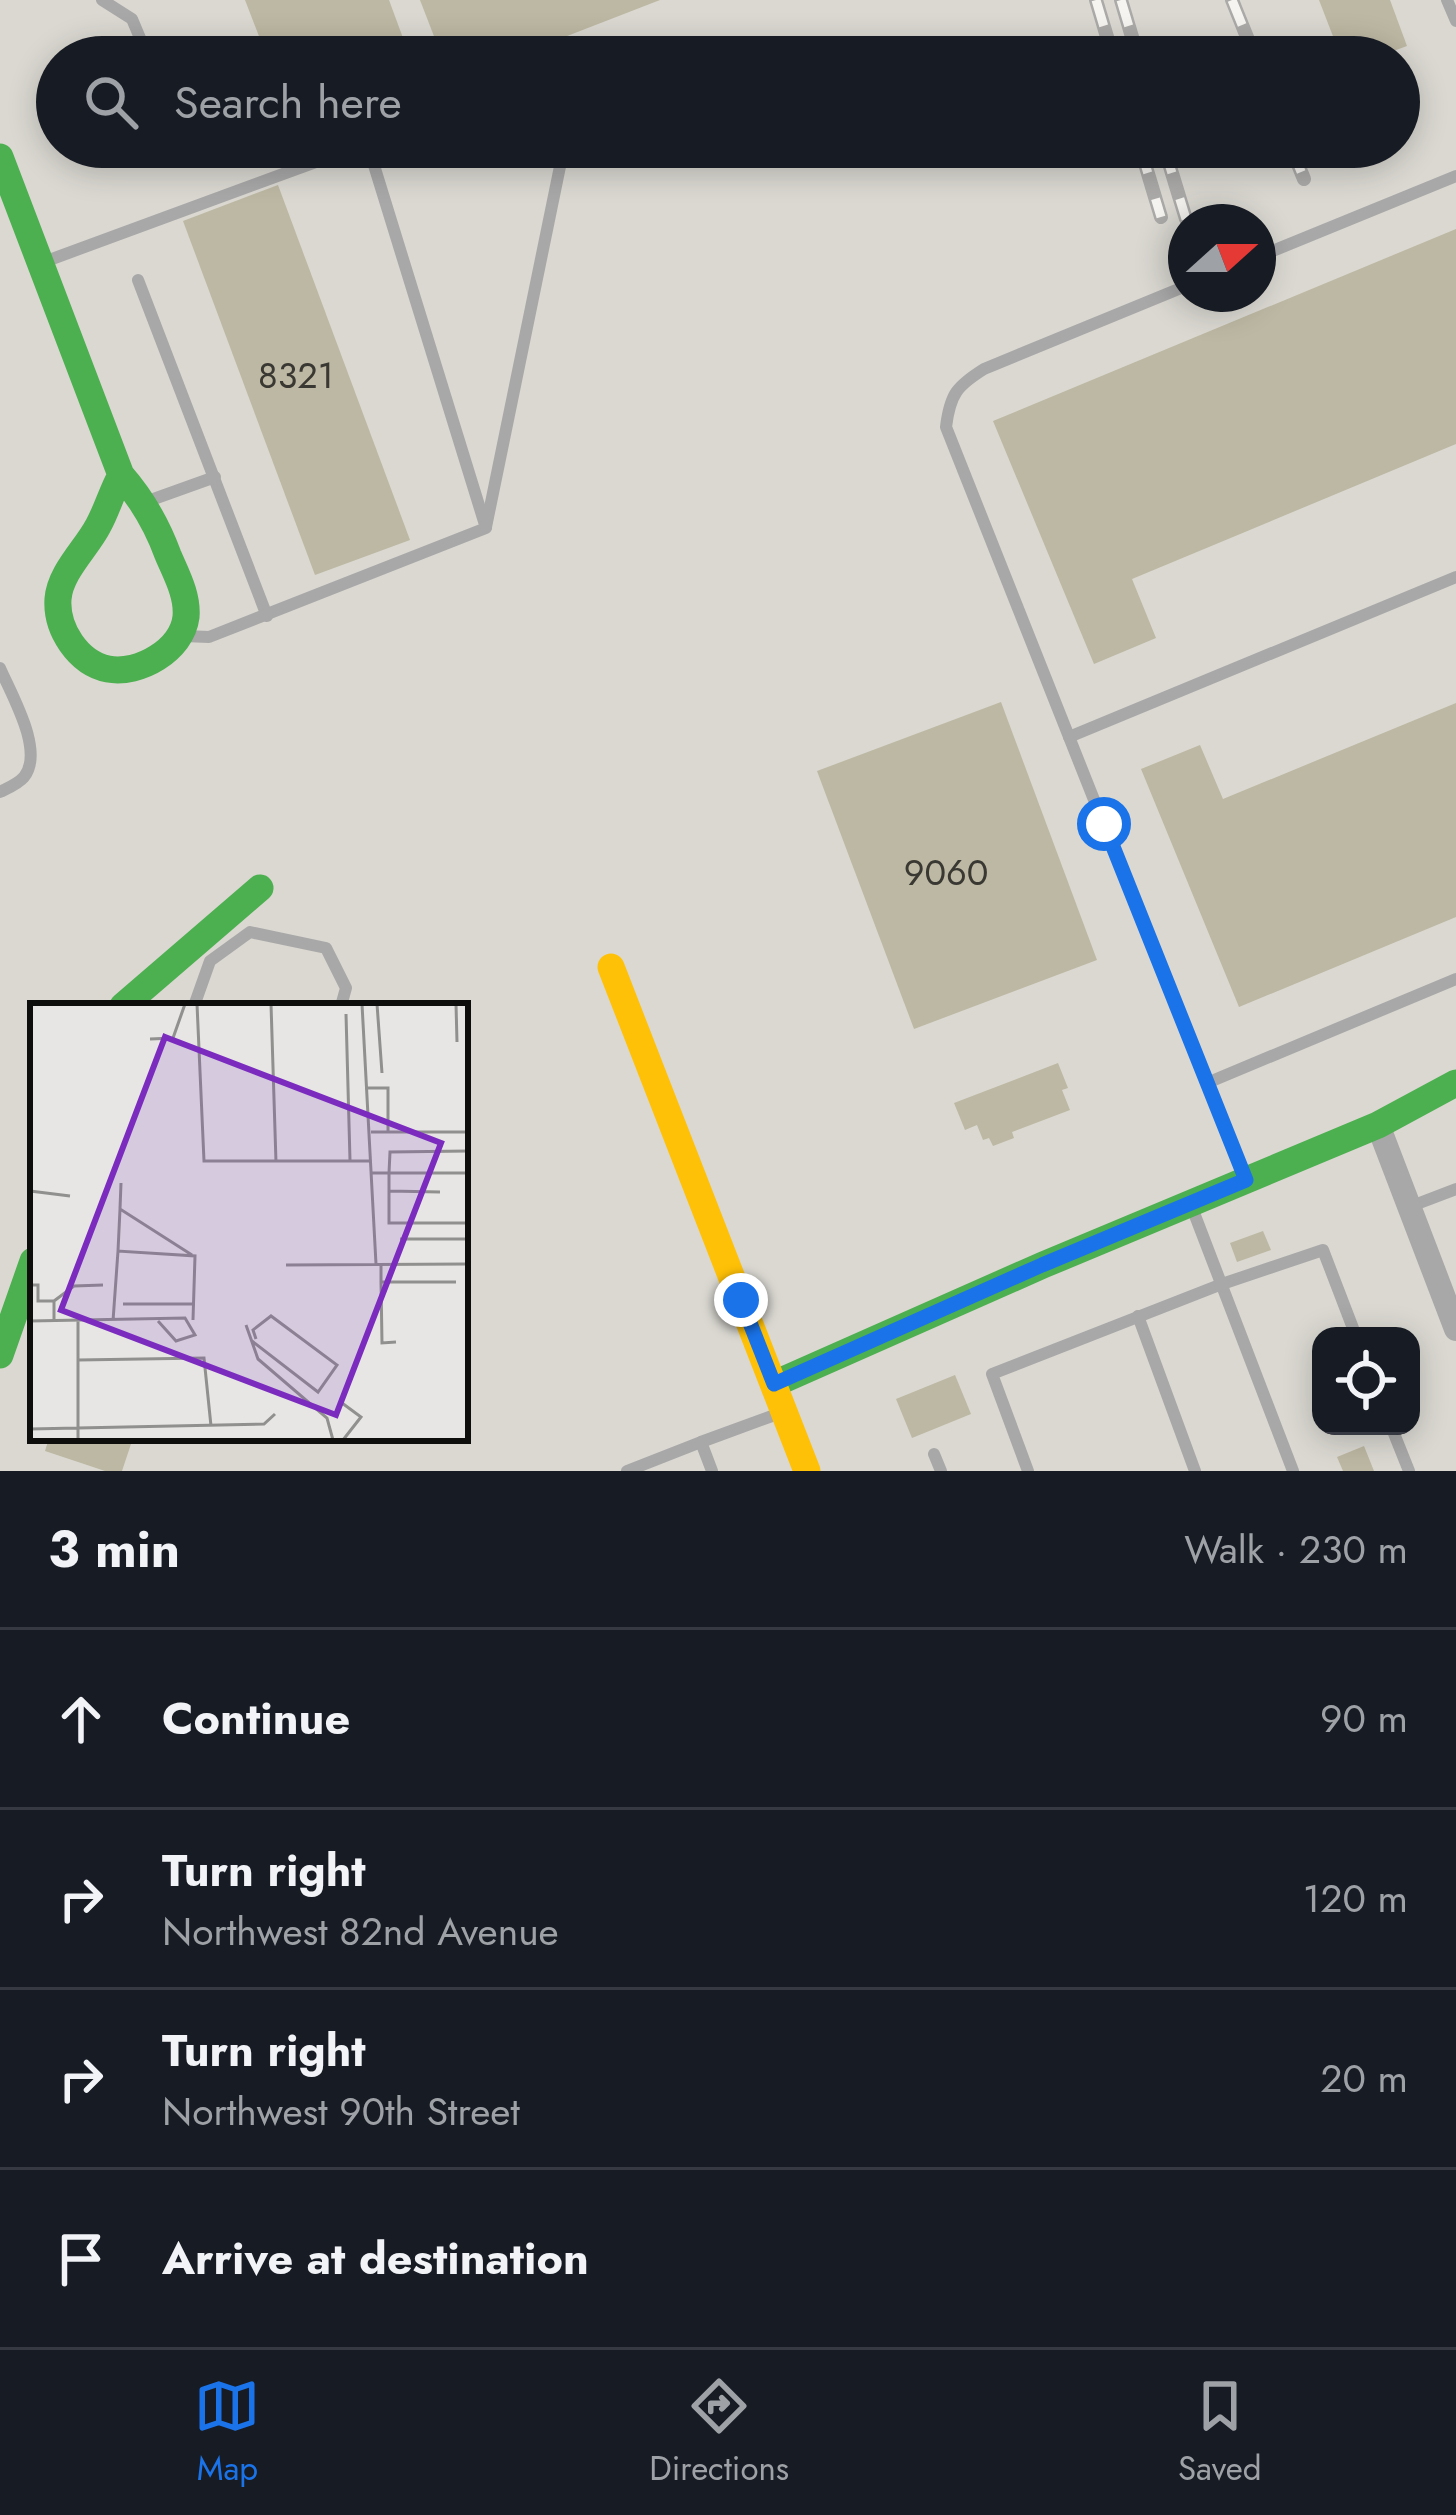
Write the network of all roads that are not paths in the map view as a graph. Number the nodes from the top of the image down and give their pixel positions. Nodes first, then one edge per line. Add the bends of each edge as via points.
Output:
1 (102, 0) edge
2 (1447, 0) edge
3 (1456, 21) edge
4 (139, 36) edge
5 (0, 157) edge
6 (299, 168) edge
7 (376, 168) edge
8 (560, 168) edge
9 (1456, 176) edge
10 (1276, 250) edge
11 (40, 263) junction
12 (139, 280) dead end
13 (1168, 293) edge
14 (121, 475) junction
15 (215, 477) junction
16 (145, 502) junction
17 (486, 529) junction
18 (1456, 577) edge
19 (267, 616) junction
20 (181, 636) junction
21 (0, 668) edge
22 (1069, 737) junction
23 (0, 792) edge
24 (260, 888) dead end
25 (203, 952) junction
26 (611, 967) dead end
27 (1456, 980) edge
28 (127, 1003) edge
29 (194, 1003) edge
30 (342, 1003) edge
31 (1207, 1083) junction
32 (1456, 1083) edge
33 (1378, 1125) junction
34 (1246, 1180) junction
35 (1456, 1189) edge
36 (1191, 1203) junction
37 (1409, 1207) junction
38 (30, 1270) edge
39 (1222, 1284) junction
40 (1138, 1316) junction
41 (1353, 1327) edge
42 (1456, 1329) edge
43 (0, 1355) edge
44 (774, 1384) junction
45 (784, 1411) junction
46 (1394, 1435) edge
47 (701, 1442) junction
48 (934, 1454) dead end
49 (627, 1471) edge
50 (712, 1471) edge
51 (807, 1471) edge
52 (941, 1471) edge
53 (1028, 1471) edge
54 (1196, 1471) edge
55 (1293, 1471) edge
56 (1408, 1471) edge

1 - 4 lane via 132,19
2 - 3 lane
5 - 11 street
6 - 11 lane
7 - 17 lane
8 - 17 lane
9 - 10 lane
11 - 14 street
12 - 15 lane
13 - 22 lane via 985,369 949,403 946,427
14 - 16 street
14 - 20 street via 58,593 60,620 82,657 121,670
15 - 16 lane
15 - 19 lane
16 - 20 street via 183,591
17 - 19 lane
18 - 22 lane
19 - 20 lane via 209,637
21 - 23 lane via 32,755 25,776
22 - 31 lane
24 - 25 street
25 - 28 street
25 - 29 lane
25 - 30 lane via 250,932 326,948 346,988
26 - 44 street
27 - 31 lane
31 - 34 lane
32 - 33 street
33 - 34 street
33 - 37 street
34 - 36 street
35 - 37 lane
36 - 39 lane
36 - 44 street
37 - 42 street
38 - 43 street
39 - 40 lane
39 - 41 lane via 1323,1250
39 - 55 lane
40 - 53 lane via 992,1374
40 - 54 lane
44 - 45 street
45 - 47 lane
45 - 51 street
46 - 56 lane
47 - 49 lane
47 - 50 lane
48 - 52 lane

